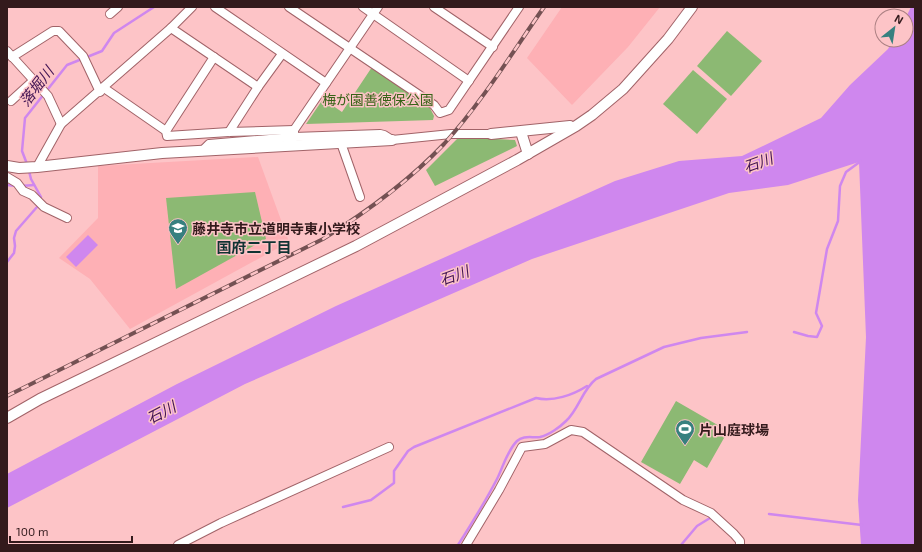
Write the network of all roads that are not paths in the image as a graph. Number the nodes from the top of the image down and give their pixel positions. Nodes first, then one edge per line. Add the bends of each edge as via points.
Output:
1 (118, 7) edge
2 (192, 7) edge
3 (215, 7) edge
4 (290, 7) edge
5 (363, 7) edge
6 (434, 7) edge
7 (692, 7) edge
8 (515, 8) edge
9 (375, 10) edge
10 (110, 14) dead end
11 (171, 28) junction
12 (493, 47) junction
13 (349, 48) junction
14 (10, 54) edge
15 (282, 54) junction
16 (214, 57) junction
17 (33, 81) junction
18 (469, 81) junction
19 (326, 83) junction
20 (258, 86) junction
21 (102, 90) junction
22 (11, 101) dead end
23 (62, 124) junction
24 (576, 126) junction
25 (166, 131) junction
26 (229, 132) junction
27 (521, 132) junction
28 (294, 134) junction
29 (491, 134) joint
30 (392, 140) junction
31 (341, 143) junction
32 (202, 151) junction
33 (528, 154) junction
34 (7, 166) edge
35 (37, 167) junction
36 (7, 177) edge
37 (360, 197) dead end
38 (67, 218) dead end
39 (7, 418) edge
40 (389, 447) dead end
41 (178, 545) edge
42 (466, 545) edge
43 (740, 545) edge

1 - 10 street
2 - 11 street
3 - 15 street
4 - 13 street
5 - 9 street
6 - 12 street
7 - 24 street via 668,39 623,89
8 - 12 street
9 - 13 street
9 - 18 street
11 - 16 street
11 - 21 street
12 - 18 street
13 - 18 street via 434,105 440,113 449,110
13 - 19 street
14 - 17 street
14 - 21 street via 52,31 59,31 83,56
15 - 19 street
15 - 20 street
16 - 20 street
16 - 25 street
17 - 22 street
17 - 23 street via 45,94
19 - 28 street
20 - 26 street
21 - 23 street
21 - 25 street
23 - 35 street
24 - 27 street
24 - 33 street
25 - 26 street via 167,136
26 - 28 street
27 - 29 street
27 - 33 street
28 - 30 street via 380,134
28 - 32 street via 210,144
29 - 30 street via 451,134
30 - 31 street
31 - 32 street
31 - 37 street
32 - 35 street via 161,151
33 - 39 street via 356,246 40,399
34 - 35 street
36 - 38 street via 44,207
40 - 41 street
42 - 43 street via 522,447 545,444 571,430 583,432 683,500 711,513 734,534

